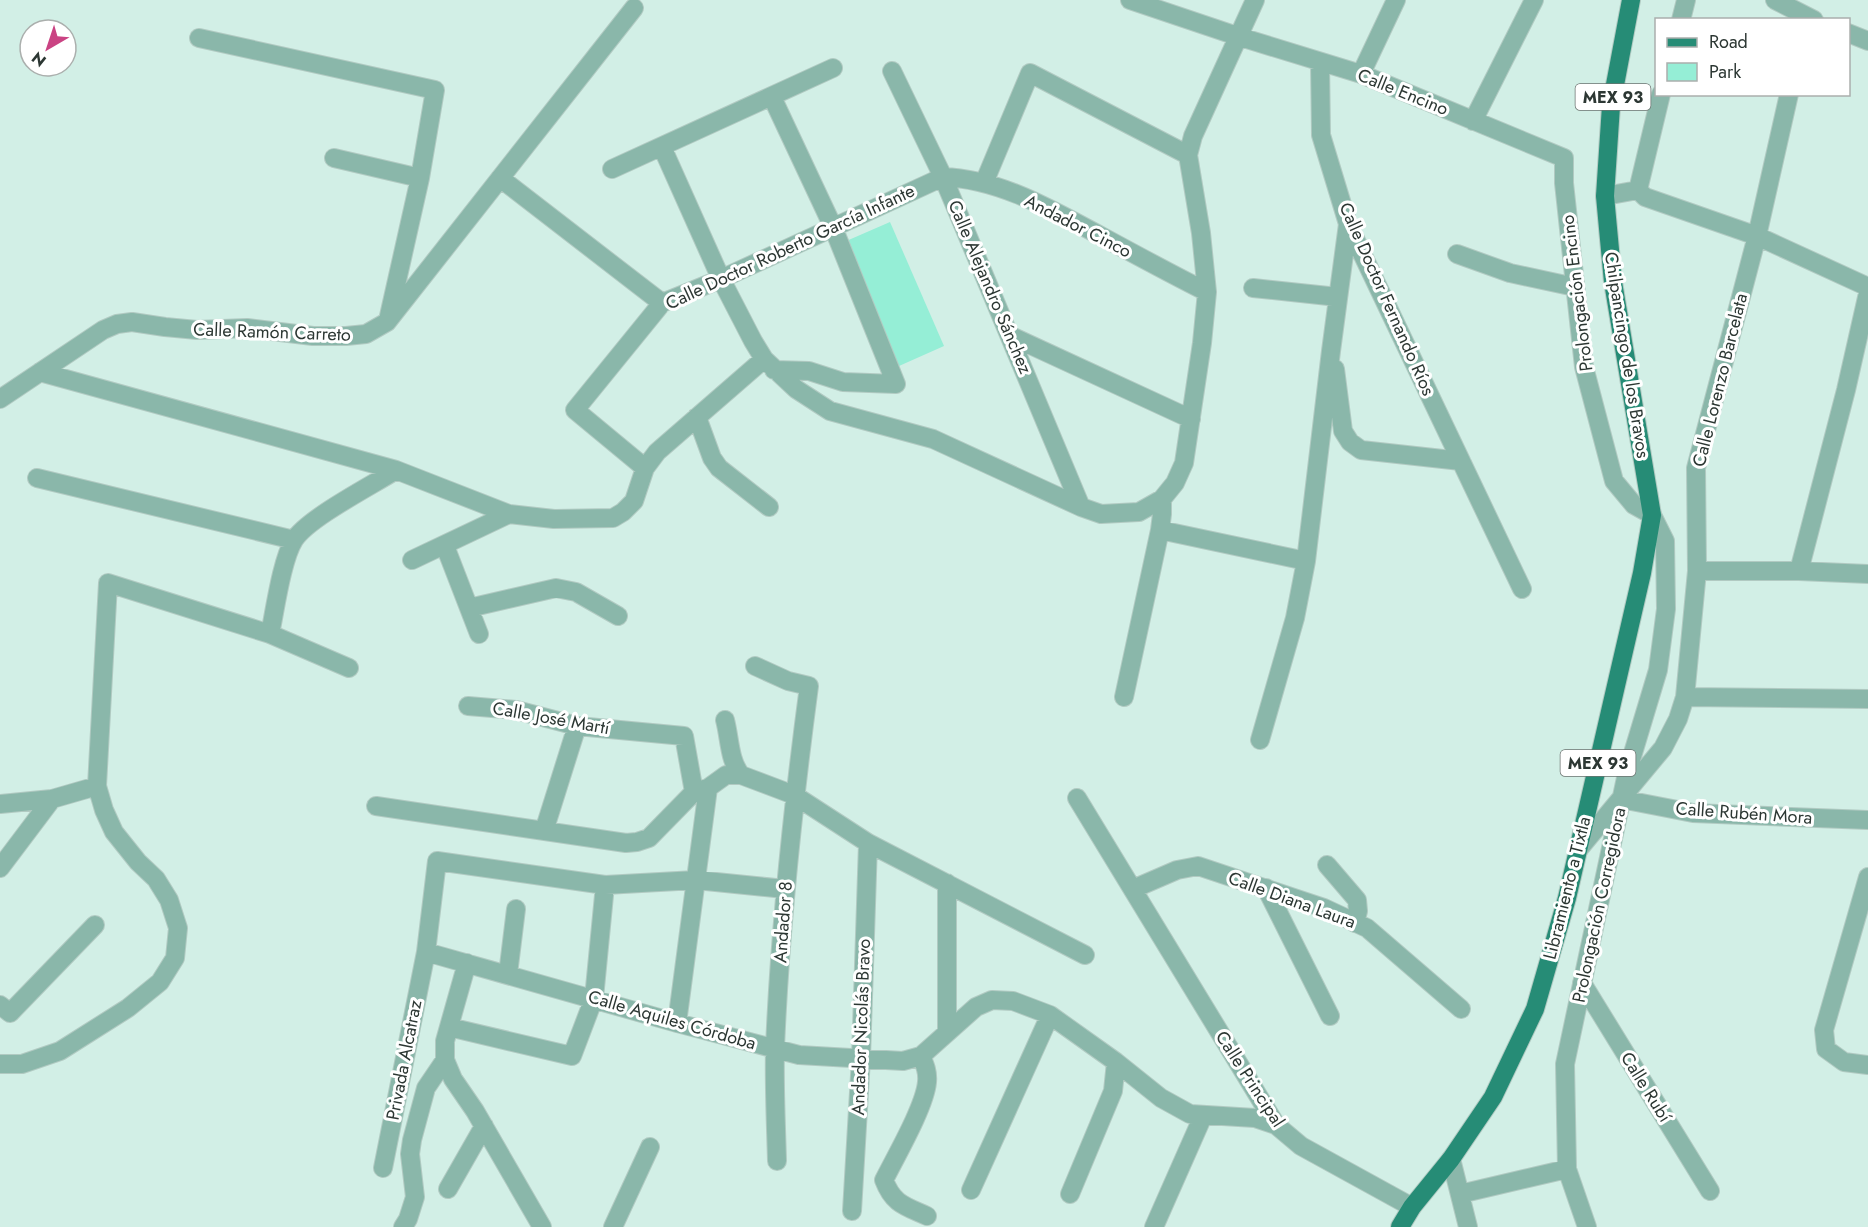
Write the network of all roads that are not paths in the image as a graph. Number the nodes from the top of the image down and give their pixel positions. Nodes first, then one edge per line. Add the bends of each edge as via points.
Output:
1 (1130, 0) edge
2 (1255, 0) edge
3 (1396, 0) edge
4 (1534, 0) edge
5 (1631, 0) edge
6 (1686, 0) edge
7 (1775, 0) edge
8 (633, 8) dead end
9 (1809, 14) edge
10 (1682, 18) edge
11 (1850, 34) edge
12 (1237, 36) junction
13 (199, 38) dead end
14 (1868, 40) edge
15 (1320, 62) junction
16 (833, 68) dead end
17 (892, 70) dead end
18 (1361, 74) junction
19 (1661, 96) edge
20 (1789, 96) edge
21 (772, 97) junction
22 (1473, 121) junction
23 (662, 147) junction
24 (1188, 155) junction
25 (334, 158) dead end
26 (1564, 158) joint
27 (612, 169) dead end
28 (943, 177) junction
29 (420, 178) junction
30 (500, 178) junction
31 (984, 183) junction
32 (1638, 190) junction
33 (1605, 196) junction
34 (1348, 224) junction
35 (833, 227) junction
36 (1757, 236) junction
37 (1456, 254) dead end
38 (722, 279) junction
39 (1575, 287) junction
40 (1868, 287) edge
41 (1253, 288) dead end
42 (1207, 292) junction
43 (1868, 293) edge
44 (1338, 297) junction
45 (662, 303) junction
46 (387, 322) junction
47 (1011, 336) junction
48 (1330, 351) junction
49 (769, 365) junction
50 (40, 372) junction
51 (0, 399) edge
52 (697, 417) junction
53 (1191, 419) junction
54 (1461, 461) junction
55 (645, 468) junction
56 (396, 470) junction
57 (37, 478) dead end
58 (1161, 499) junction
59 (769, 507) dead end
60 (1081, 507) junction
61 (509, 514) junction
62 (1652, 515) junction
63 (1160, 530) junction
64 (294, 540) junction
65 (445, 546) junction
66 (412, 561) dead end
67 (1306, 561) junction
68 (1697, 571) junction
69 (1799, 571) junction
70 (1868, 573) edge
71 (1522, 589) dead end
72 (469, 608) junction
73 (618, 616) dead end
74 (270, 634) junction
75 (479, 634) dead end
76 (755, 666) dead end
77 (349, 668) dead end
78 (1124, 697) dead end
79 (1685, 697) junction
80 (1868, 699) edge
81 (468, 706) dead end
82 (725, 720) dead end
83 (577, 726) junction
84 (1260, 740) dead end
85 (741, 775) junction
86 (97, 786) junction
87 (701, 790) junction
88 (794, 795) junction
89 (1077, 798) dead end
90 (52, 799) junction
91 (1621, 799) junction
92 (0, 804) edge
93 (376, 806) dead end
94 (1868, 820) edge
95 (544, 831) junction
96 (868, 843) junction
97 (1578, 850) junction
98 (1327, 865) dead end
99 (0, 868) edge
100 (1868, 878) edge
101 (696, 880) junction
102 (947, 884) junction
103 (605, 885) junction
104 (1266, 888) junction
105 (784, 889) junction
106 (1133, 889) junction
107 (516, 909) dead end
108 (1355, 923) junction
109 (95, 925) dead end
110 (426, 952) junction
111 (1085, 955) dead end
112 (467, 963) junction
113 (508, 974) junction
114 (1582, 983) junction
115 (594, 998) junction
116 (0, 1005) edge
117 (1461, 1009) dead end
118 (1050, 1015) junction
119 (1330, 1016) dead end
120 (677, 1023) junction
121 (449, 1027) junction
122 (947, 1032) junction
123 (775, 1050) junction
124 (921, 1056) junction
125 (861, 1058) junction
126 (446, 1060) junction
127 (1116, 1062) junction
128 (0, 1064) edge
129 (1868, 1065) edge
130 (1203, 1116) junction
131 (1276, 1125) junction
132 (484, 1126) junction
133 (650, 1147) dead end
134 (1451, 1159) junction
135 (777, 1161) dead end
136 (383, 1168) dead end
137 (1567, 1169) junction
138 (448, 1190) dead end
139 (970, 1190) dead end
140 (1710, 1191) dead end
141 (1070, 1194) dead end
142 (1460, 1194) junction
143 (1412, 1207) junction
144 (852, 1211) dead end
145 (927, 1216) dead end
146 (404, 1227) edge
147 (542, 1227) edge
148 (614, 1227) edge
149 (1154, 1227) edge
150 (1400, 1227) edge
151 (1468, 1227) edge
152 (1587, 1227) edge

1 - 12 street, Calle Encino
2 - 12 street
3 - 18 street
4 - 22 street
5 - 33 main road, MEX 93 via 1611,106
6 - 10 street
7 - 9 street
8 - 30 street, Calle Ramón Carreto
11 - 14 street
12 - 15 street, Calle Encino
12 - 24 street
13 - 29 street via 435,90
15 - 18 street, Calle Encino
15 - 34 street, Calle Doctor Fernando Ríos via 1320,135
16 - 21 street
17 - 28 street, Calle Alejandro Sánchez
18 - 22 street, Calle Encino
19 - 32 street
20 - 36 street, Calle Lorenzo Barcelata
21 - 23 street
21 - 35 street
22 - 26 street, Calle Encino
23 - 27 street
23 - 38 street
24 - 31 street via 1030,73
24 - 42 street
25 - 29 street
26 - 39 street, Prolongación Encino
28 - 31 street, Andador Cinco
28 - 35 street, Calle Doctor Roberto García Infante
28 - 47 street, Calle Alejandro Sánchez
29 - 46 street
30 - 45 street
30 - 46 street, Calle Ramón Carreto
31 - 42 street, Andador Cinco via 1063,216
32 - 33 street
32 - 36 street via 1645,197
33 - 62 main road, Chilpancingo de los Bravos / MEX 93 via 1613,282
34 - 44 street
34 - 54 street, Calle Doctor Fernando Ríos
35 - 38 street, Calle Doctor Roberto García Infante
35 - 49 street via 896,384 843,382 809,371
36 - 40 street
36 - 68 street, Calle Lorenzo Barcelata via 1696,468
37 - 39 street via 1510,273
38 - 45 street, Calle Doctor Roberto García Infante
38 - 49 street
39 - 62 street, Prolongación Encino via 1584,368 1614,482 1634,505
41 - 44 street
42 - 53 street
43 - 69 street
44 - 48 street
45 - 55 street, Calle Doctor Roberto García Infante via 575,410
46 - 50 street, Calle Ramón Carreto via 366,334 335,336 248,328 197,330 132,322 117,324
47 - 53 street
47 - 60 street, Calle Alejandro Sánchez
48 - 54 street via 1343,431 1350,442 1361,450
48 - 67 street
49 - 52 street
49 - 60 street via 830,411 933,439
50 - 51 street
50 - 56 street
52 - 55 street via 657,452
52 - 59 street via 719,468
53 - 58 street via 1184,463 1175,483
54 - 71 street, Calle Doctor Fernando Ríos
55 - 61 street via 634,501 613,518 554,519
56 - 61 street
56 - 64 street via 306,526
57 - 64 street
58 - 60 street via 1139,512 1101,514
58 - 63 street
61 - 65 street
62 - 91 street, Prolongación Corregidora / MEX 93 via 1665,541 1666,609 1658,670
62 - 97 main road, Libramiento a Tixtla / MEX 93
63 - 67 street
63 - 78 street
64 - 74 street
65 - 66 street
65 - 72 street
67 - 84 street via 1295,618
68 - 69 street
68 - 79 street, Calle Lorenzo Barcelata
69 - 70 street
72 - 73 street via 556,588 576,592
72 - 75 street
74 - 77 street
74 - 86 street via 108,584
76 - 88 street via 809,686
79 - 80 street
79 - 91 street, Calle Lorenzo Barcelata via 1663,748
81 - 83 street, Calle José Martí via 516,710
82 - 85 street via 733,765
83 - 87 street, Calle José Martí via 684,736
83 - 95 street
85 - 87 street via 726,776
85 - 88 street
86 - 90 street
86 - 128 street via 114,832 156,879 169,900 178,928 176,958 160,982 60,1051 22,1064
87 - 95 street via 649,838 638,842
87 - 101 street
88 - 96 street
88 - 105 street, Andador 8
89 - 106 street
90 - 92 street
90 - 99 street
91 - 94 street, Calle Rubén Mora via 1693,813
91 - 97 street, Calle Lorenzo Barcelata
91 - 114 street, Prolongación Corregidora / MEX 93
93 - 95 street
96 - 102 street
96 - 125 street, Andador Nicolás Bravo
97 - 134 main road, Libramiento a Tixtla / MEX 93 via 1535,1009 1493,1097
98 - 108 street via 1357,900
100 - 129 street via 1824,1030 1826,1049 1844,1062
101 - 103 street
101 - 105 street
101 - 120 street
102 - 111 street
102 - 122 street
103 - 110 street, Privada Alcatraz via 437,861
103 - 115 street
104 - 106 street, Calle Diana Laura via 1198,866 1177,870
104 - 108 street, Calle Diana Laura
104 - 119 street
105 - 123 street, Andador 8
106 - 131 street, Calle Principal
107 - 113 street
108 - 117 street, Calle Diana Laura via 1367,928
109 - 116 street via 10,1012
110 - 112 street, Calle Aquiles Córdoba
110 - 136 street, Privada Alcatraz
112 - 113 street, Calle Aquiles Córdoba
112 - 121 street
113 - 115 street, Calle Aquiles Córdoba
114 - 137 street, Prolongación Corregidora / MEX 93 via 1565,1064
114 - 140 street, Calle Rubí
115 - 120 street, Calle Aquiles Córdoba
115 - 121 street via 572,1056
118 - 122 street via 1013,1000 992,1000 976,1006
118 - 127 street
118 - 139 street
120 - 123 street, Calle Aquiles Córdoba
121 - 126 street
122 - 124 street
123 - 125 street, Calle Aquiles Córdoba
123 - 135 street, Andador 8
124 - 125 street, Calle Aquiles Córdoba via 903,1061
124 - 145 street via 927,1069 922,1100 884,1180 889,1194 900,1204
125 - 144 street, Andador Nicolás Bravo
126 - 132 street via 453,1079
126 - 146 street via 426,1088 412,1140 415,1197
127 - 130 street via 1161,1098 1190,1114
127 - 141 street via 1113,1091
130 - 131 street via 1255,1118
130 - 149 street
131 - 143 street, Calle Principal via 1301,1146
132 - 138 street
132 - 147 street
133 - 148 street
134 - 142 street
134 - 143 main road, Libramiento a Tixtla / MEX 93
137 - 142 street
137 - 152 street, Prolongación Corregidora / MEX 93
142 - 151 street
143 - 150 main road, Libramiento a Tixtla / MEX 93

